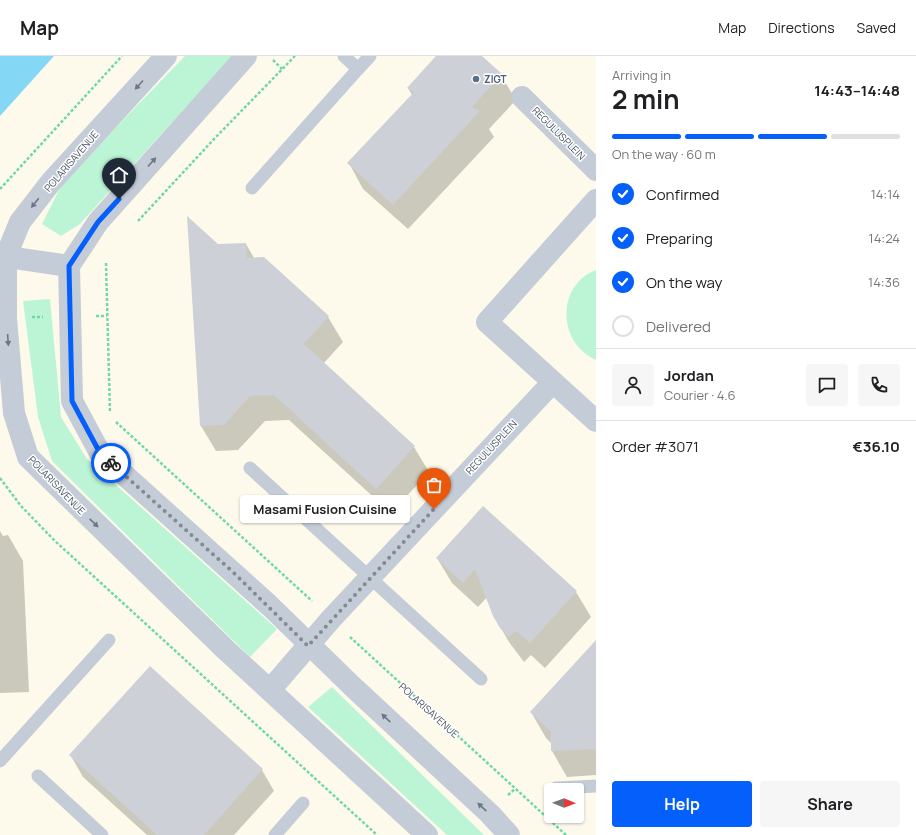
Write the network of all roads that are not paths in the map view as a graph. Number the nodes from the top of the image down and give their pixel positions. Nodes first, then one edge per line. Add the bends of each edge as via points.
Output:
1 (166, 56) edge
2 (246, 56) edge
3 (344, 56) edge
4 (370, 56) edge
5 (358, 69) junction
6 (522, 97) dead end
7 (596, 170) edge
8 (252, 188) dead end
9 (596, 200) edge
10 (3, 256) edge
11 (69, 266) junction
12 (553, 382) junction
13 (596, 421) edge
14 (250, 468) dead end
15 (371, 579) junction
16 (109, 640) dead end
17 (308, 646) junction
18 (481, 679) dead end
19 (270, 690) junction
20 (0, 762) edge
21 (38, 776) dead end
22 (596, 786) edge
23 (584, 787) edge
24 (303, 803) dead end
25 (100, 834) edge
26 (275, 835) edge
27 (427, 835) edge
28 (509, 835) edge

1 -> 10 street, POLARISAVENUE via 51,182 20,222
11 -> 2 street via 98,222
3 - 5 lane
4 - 5 lane
5 - 8 lane
6 - 7 street, REGULUSPLEIN
9 - 12 street via 487,322
10 - 11 street
10 -> 19 street, POLARISAVENUE via 14,413 28,457
11 - 17 street via 72,401 100,453 270,606
12 - 13 street
12 - 15 street, REGULUSPLEIN
14 - 15 lane
15 - 17 street, REGULUSPLEIN
15 - 18 lane
16 - 20 lane
17 - 19 street, REGULUSPLEIN
28 -> 17 street via 490,814
19 - 27 street, POLARISAVENUE
21 - 25 lane
22 - 23 lane
24 - 26 lane

